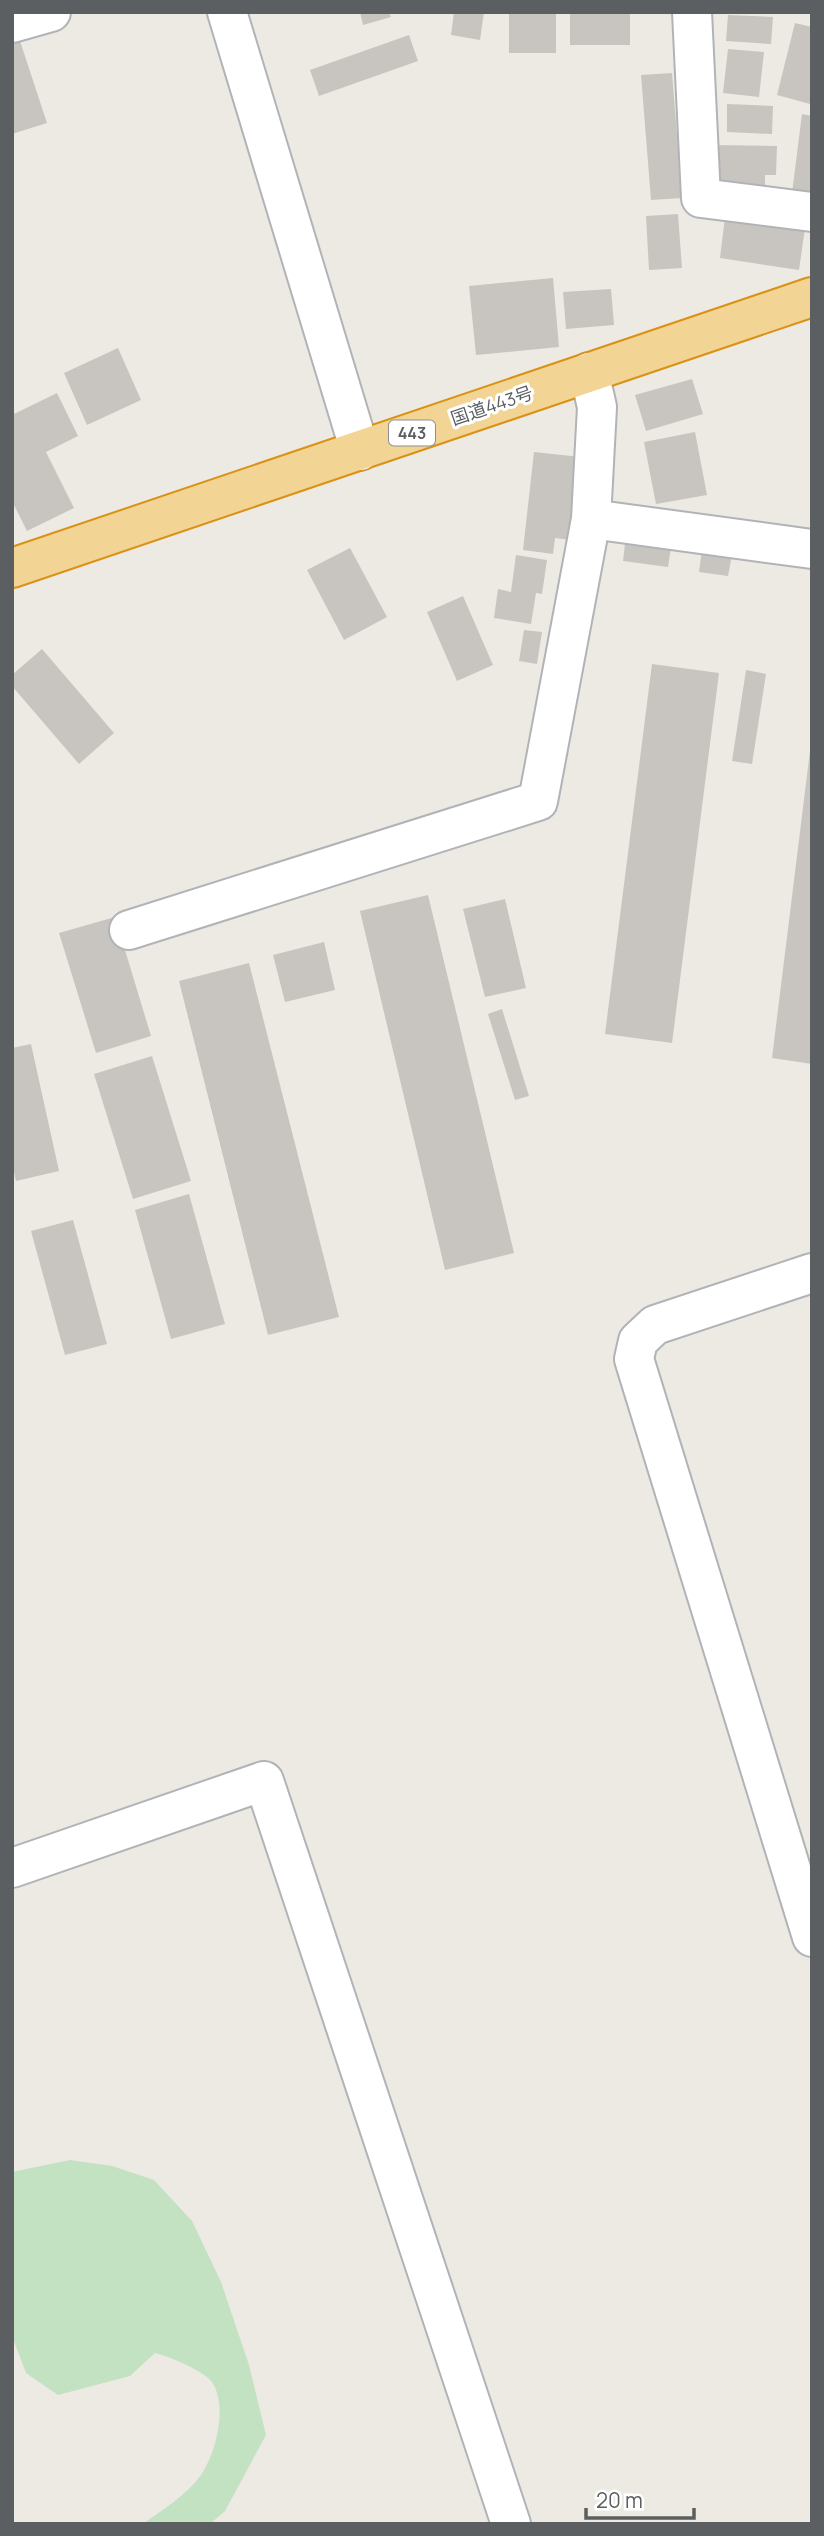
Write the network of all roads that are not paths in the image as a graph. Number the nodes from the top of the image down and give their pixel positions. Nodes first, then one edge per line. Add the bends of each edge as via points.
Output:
1 (51, 12) edge
2 (228, 12) edge
3 (692, 12) edge
4 (12, 23) edge
5 (812, 212) edge
6 (812, 297) edge
7 (589, 372) junction
8 (360, 451) junction
9 (591, 519) junction
10 (812, 549) edge
11 (12, 568) edge
12 (129, 930) dead end
13 (812, 1273) edge
14 (12, 1868) edge
15 (812, 1937) edge
16 (510, 2524) edge

1 - 4 street
2 - 8 street
3 - 5 street via 701,198
6 - 7 highway, 国道443号 / 443
7 - 8 highway, 国道443号 / 443
7 - 9 street via 597,407
8 - 11 highway, 国道443号 / 443
9 - 10 street
9 - 12 street via 538,801
13 - 15 street via 655,1325 638,1341 634,1359
14 - 16 street via 264,1781

